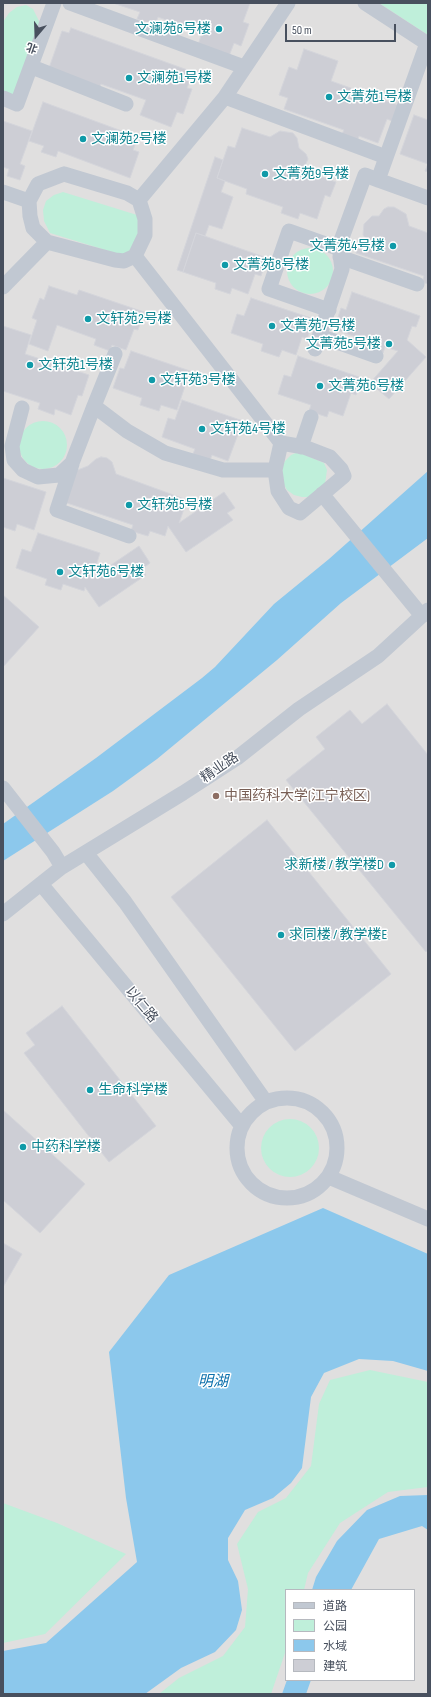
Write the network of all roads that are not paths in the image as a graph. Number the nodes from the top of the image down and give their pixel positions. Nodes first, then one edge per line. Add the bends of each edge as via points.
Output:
1 (54, 3) edge
2 (70, 3) edge
3 (288, 3) edge
4 (365, 3) edge
5 (88, 6) edge
6 (427, 43) edge
7 (32, 67) junction
8 (244, 67) junction
9 (225, 97) junction
10 (3, 98) edge
11 (126, 104) dead end
12 (386, 157) junction
13 (378, 180) junction
14 (3, 192) edge
15 (428, 198) edge
16 (139, 200) junction
17 (29, 201) junction
18 (47, 242) junction
19 (340, 253) junction
20 (135, 256) junction
21 (417, 284) dead end
22 (3, 286) edge
23 (329, 310) junction
24 (115, 354) dead end
25 (376, 356) dead end
26 (94, 406) junction
27 (22, 408) dead end
28 (310, 417) dead end
29 (281, 443) junction
30 (301, 447) junction
31 (72, 463) junction
32 (275, 470) junction
33 (322, 494) junction
34 (129, 536) dead end
35 (425, 613) edge
36 (7, 792) edge
37 (86, 853) junction
38 (62, 867) junction
39 (41, 884) junction
40 (3, 914) edge
41 (266, 1102) junction
42 (242, 1125) junction
43 (328, 1177) junction
44 (428, 1219) edge

1 - 7 street
2 - 5 street
3 - 8 street
4 - 6 street
5 - 8 street
6 - 12 street
7 - 10 street via 17,104
7 - 11 street
8 - 9 street
9 - 12 street
9 - 16 street
12 - 13 street
13 - 15 street
13 - 19 street via 365,175 339,246
14 - 17 street
16 - 17 street via 127,193 64,174 38,184
16 - 20 street via 145,219 145,235
17 - 18 street via 33,228
18 - 20 street via 115,260 124,261
18 - 22 street
19 - 21 street
19 - 23 street via 342,269
19 - 23 street via 289,231 269,289
20 - 29 street
23 - 25 street via 318,343
24 - 26 street
26 - 31 street
26 - 32 street via 127,431 165,454 223,470
27 - 31 street via 12,446 14,460 24,470 38,477 59,475
28 - 30 street
29 - 30 street
29 - 32 street
30 - 33 street via 330,457 344,476
31 - 34 street via 57,510
32 - 33 street via 278,491 289,508 300,513
33 - 35 street via 398,587
35 - 37 street, 精业路 via 378,656 299,709 237,758
36 - 38 street
37 - 38 street, 精业路
37 - 41 street via 125,902
38 - 39 street, 精业路
39 - 40 street, 精业路
39 - 42 street, 以仁路
41 - 42 street via 252,1112
41 - 43 street via 283,1098 300,1099 315,1106 327,1118 335,1132 337,1147 335,1163
42 - 43 street via 237,1142 237,1158 243,1174 254,1186 269,1195 291,1198 317,1189
43 - 44 street

